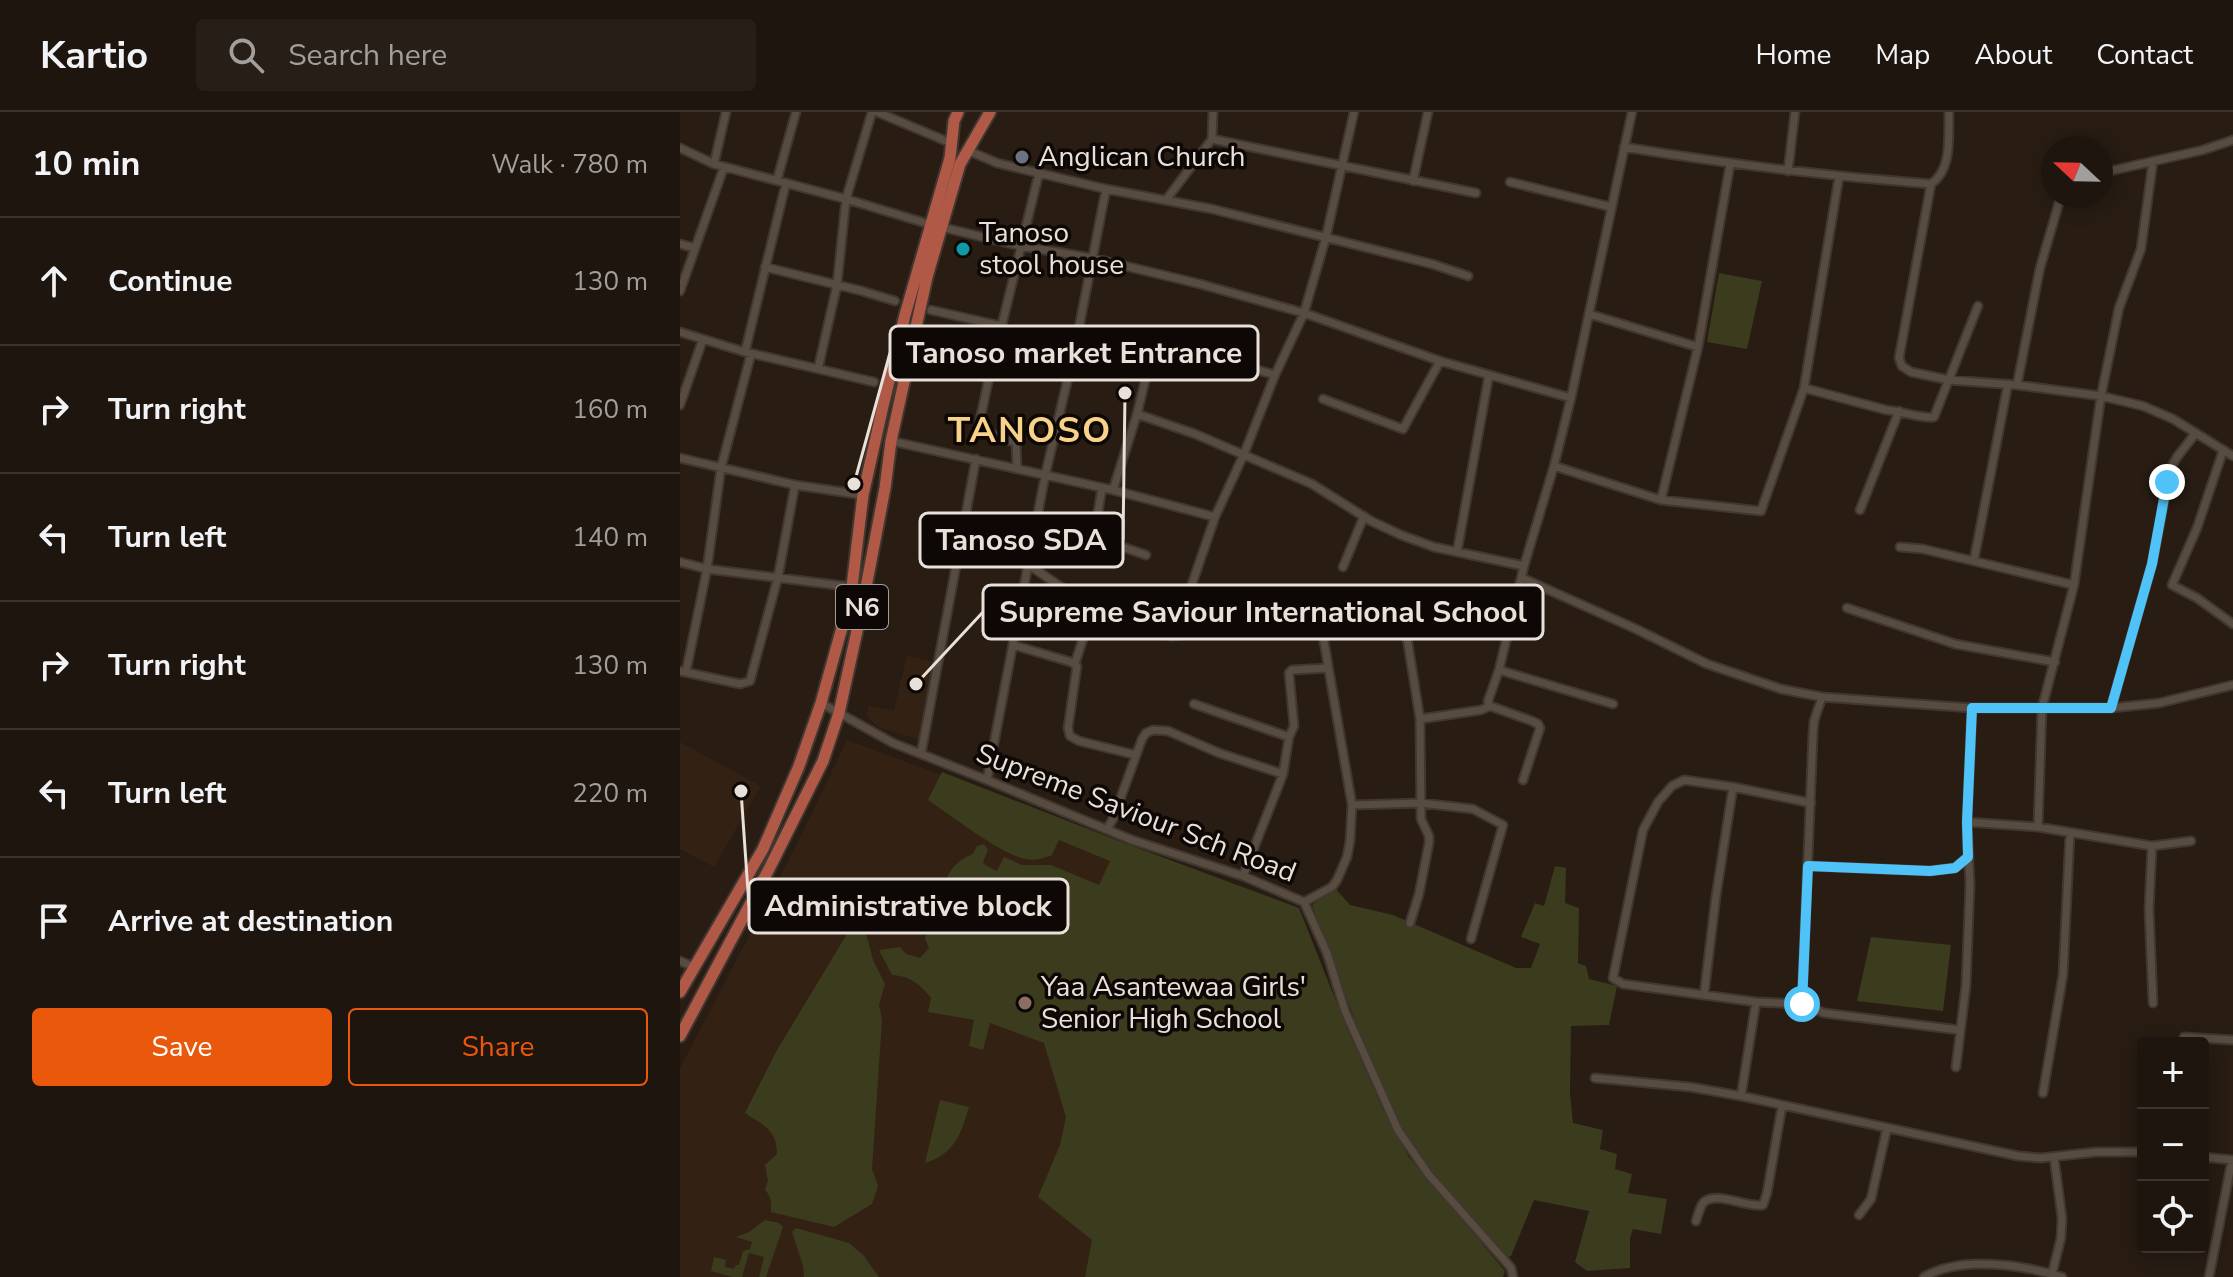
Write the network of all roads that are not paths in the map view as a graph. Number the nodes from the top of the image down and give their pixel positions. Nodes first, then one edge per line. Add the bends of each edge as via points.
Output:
1 (726, 112) edge
2 (796, 112) edge
3 (875, 112) edge
4 (958, 112) edge
5 (990, 112) edge
6 (1213, 112) edge
7 (1354, 112) edge
8 (1428, 112) edge
9 (1632, 112) edge
10 (1795, 112) edge
11 (1949, 112) edge
12 (1212, 139) junction
13 (2233, 140) edge
14 (953, 144) junction
15 (1624, 147) junction
16 (680, 148) edge
17 (967, 150) junction
18 (2153, 161) junction
19 (714, 164) junction
20 (1730, 165) junction
21 (724, 167) junction
22 (1341, 167) junction
23 (2113, 170) edge
24 (1788, 171) junction
25 (1039, 173) junction
26 (1839, 177) junction
27 (777, 180) junction
28 (1413, 181) junction
29 (1510, 182) dead end
30 (786, 183) junction
31 (1931, 184) junction
32 (1106, 189) junction
33 (1476, 193) dead end
34 (846, 199) junction
35 (1166, 200) junction
36 (1611, 207) junction
37 (2058, 208) edge
38 (937, 226) junction
39 (1326, 237) junction
40 (680, 244) edge
41 (1021, 246) junction
42 (695, 248) junction
43 (1092, 258) junction
44 (765, 267) junction
45 (1468, 276) dead end
46 (837, 285) junction
47 (680, 291) edge
48 (895, 301) dead end
49 (1978, 306) dead end
50 (931, 310) dead end
51 (1304, 313) junction
52 (1589, 314) junction
53 (1001, 326) junction
54 (680, 332) edge
55 (703, 339) junction
56 (1698, 347) junction
57 (1075, 348) junction
58 (748, 353) junction
59 (1440, 361) junction
60 (818, 369) junction
61 (1148, 369) junction
62 (1275, 375) junction
63 (1489, 375) junction
64 (1949, 380) junction
65 (874, 382) dead end
66 (2013, 384) junction
67 (1804, 388) junction
68 (2101, 396) junction
69 (1571, 398) junction
70 (1323, 399) dead end
71 (680, 405) edge
72 (1899, 411) junction
73 (1137, 414) junction
74 (2195, 434) junction
75 (891, 441) junction
76 (2223, 451) junction
77 (1244, 454) junction
78 (2233, 456) edge
79 (680, 458) edge
80 (976, 459) junction
81 (1554, 466) junction
82 (721, 468) junction
83 (1017, 469) junction
84 (1045, 476) junction
85 (795, 485) junction
86 (1102, 488) junction
87 (1113, 490) junction
88 (863, 495) junction
89 (1661, 500) junction
90 (1860, 510) dead end
91 (1364, 516) junction
92 (1215, 517) junction
93 (1900, 547) dead end
94 (1457, 552) junction
95 (1146, 555) dead end
96 (1974, 560) junction
97 (680, 562) edge
98 (1029, 565) junction
99 (1524, 566) junction
100 (1343, 567) dead end
101 (707, 569) junction
102 (778, 577) junction
103 (1522, 578) junction
104 (1192, 584) dead end
105 (2074, 585) junction
106 (852, 587) junction
107 (1847, 608) dead end
108 (1093, 609) junction
109 (2233, 624) edge
110 (1322, 630) junction
111 (1013, 645) junction
112 (2055, 662) junction
113 (1075, 663) junction
114 (1328, 668) junction
115 (1499, 670) junction
116 (683, 671) edge
117 (2233, 685) edge
118 (1822, 697) junction
119 (821, 703) junction
120 (1194, 704) dead end
121 (1613, 704) dead end
122 (1486, 708) junction
123 (1972, 708) junction
124 (2042, 708) junction
125 (2111, 708) junction
126 (839, 713) junction
127 (1420, 719) junction
128 (1289, 737) junction
129 (921, 754) junction
130 (1136, 755) junction
131 (1283, 774) junction
132 (987, 780) junction
133 (1523, 780) dead end
134 (1733, 787) junction
135 (1421, 803) junction
136 (1811, 803) junction
137 (1352, 805) junction
138 (1967, 822) junction
139 (2038, 827) junction
140 (1107, 829) junction
141 (2070, 833) junction
142 (2191, 841) dead end
143 (2152, 846) junction
144 (1968, 857) junction
145 (1808, 866) junction
146 (1243, 876) junction
147 (1304, 902) junction
148 (1410, 923) dead end
149 (1471, 939) dead end
150 (680, 961) edge
151 (694, 967) junction
152 (680, 992) edge
153 (1704, 995) junction
154 (1756, 1002) junction
155 (2153, 1003) dead end
156 (1802, 1004) junction
157 (1959, 1030) junction
158 (680, 1036) edge
159 (2209, 1039) edge
160 (2233, 1040) edge
161 (1956, 1067) dead end
162 (1595, 1078) dead end
163 (2043, 1093) dead end
164 (1741, 1096) junction
165 (1782, 1106) junction
166 (1887, 1128) junction
167 (2137, 1152) edge
168 (2054, 1157) junction
169 (2209, 1158) edge
170 (2233, 1160) edge
171 (1859, 1215) dead end
172 (1696, 1221) dead end
173 (2052, 1274) junction
174 (1513, 1277) edge
175 (1924, 1277) edge
176 (2062, 1277) edge
177 (2209, 1277) edge

1 - 19 street
2 - 27 street
3 - 14 street
3 - 34 street
4 - 14 main road, N6
5 - 17 main road, N6
6 - 12 street
7 - 22 street
8 - 28 street
9 - 15 street
10 - 24 street
11 - 31 street via 1945,168
12 - 22 street
12 - 35 street
13 - 18 street
14 - 38 main road, N6
15 - 20 street
15 - 36 street
16 - 19 street
17 - 25 street
17 - 38 main road, N6
18 - 23 street
18 - 68 street via 2141,249 2119,308
19 - 21 street
20 - 24 street
20 - 56 street
21 - 27 street
21 - 42 street
22 - 28 street
22 - 39 street
24 - 26 street
25 - 32 street
25 - 41 street
26 - 31 street
26 - 67 street
27 - 30 street
28 - 33 street
29 - 36 street
30 - 34 street
30 - 44 street
31 - 64 street via 1899,358 1911,372
32 - 35 street
32 - 43 street
34 - 38 street
34 - 46 street
35 - 39 street
36 - 52 street
37 - 66 street
38 - 41 street
38 - 75 main road, N6
38 - 88 main road, N6 via 905,315
39 - 45 street
39 - 51 street
40 - 42 street
41 - 43 street
41 - 53 street
42 - 47 street
43 - 51 street
43 - 57 street
44 - 46 street
44 - 58 street
46 - 48 street
46 - 60 street
49 - 64 street
50 - 53 street
51 - 59 street
51 - 62 street
52 - 56 street
52 - 69 street
53 - 83 street via 979,425 1016,443
54 - 55 street
55 - 58 street
55 - 71 street
56 - 89 street
57 - 61 street
57 - 84 street
58 - 60 street
58 - 82 street
59 - 63 street
59 - 70 street via 1403,429
60 - 65 street
61 - 62 street via 1154,364 1174,368 1206,355
61 - 73 street
62 - 77 street
63 - 69 street
63 - 94 street
64 - 66 street
64 - 72 street via 1934,417
66 - 68 street
66 - 96 street
67 - 72 street
67 - 89 street via 1761,511
68 - 74 street via 2159,412
68 - 105 street
69 - 81 street
72 - 90 street
73 - 77 street
73 - 87 street
74 - 76 street
74 - 125 street via 2170,469 2152,564
75 - 80 street
75 - 126 main road, N6
76 - 78 street
76 - 109 street via 2172,585
77 - 91 street via 1312,484
77 - 92 street
79 - 82 street
80 - 83 street
80 - 129 street
81 - 89 street
81 - 99 street
82 - 85 street
82 - 101 street
83 - 84 street
84 - 86 street
84 - 98 street
85 - 88 street
85 - 102 street
86 - 87 street
86 - 95 street via 1096,538
87 - 92 street
88 - 106 main road, N6
91 - 94 street via 1401,535
91 - 100 street
92 - 104 street
93 - 96 street
94 - 99 street
96 - 105 street
97 - 101 street
98 - 108 street
98 - 111 street
99 - 103 street
101 - 102 street
101 - 116 street
102 - 106 street
102 - 116 street via 750,681 740,684
103 - 115 street
103 - 118 street via 1707,664
105 - 112 street
106 - 119 main road, N6
107 - 112 street via 1969,648
108 - 110 street via 1171,636 1266,626
108 - 113 street
110 - 114 street
110 - 127 street via 1405,625
111 - 113 street
111 - 132 street
112 - 124 street
113 - 130 street via 1070,736
114 - 128 street via 1289,673 1294,726
114 - 137 street
115 - 121 street
115 - 122 street
117 - 125 street
118 - 123 street
118 - 136 street via 1814,721
119 - 126 street, Supreme Saviour Sch Road
119 - 151 main road, N6 via 763,849
120 - 128 street
122 - 127 street
122 - 133 street via 1538,724
123 - 124 street
123 - 138 street
124 - 125 street
124 - 139 street
126 - 129 street, Supreme Saviour Sch Road
126 - 158 main road, N6 via 823,761
127 - 135 street
128 - 131 street
129 - 132 street, Supreme Saviour Sch Road
130 - 131 street via 1146,733 1168,731
130 - 140 street
131 - 146 street
132 - 140 street, Supreme Saviour Sch Road
134 - 136 street
134 - 153 street
134 - 153 street via 1684,780 1658,802 1643,830 1614,970 1613,978 1623,984
135 - 137 street
135 - 148 street via 1429,843
135 - 149 street via 1473,809 1503,825
136 - 145 street
137 - 147 street via 1347,857 1337,880
138 - 139 street
138 - 144 street
139 - 141 street
140 - 146 street, Supreme Saviour Sch Road
141 - 143 street
141 - 163 street via 2063,975
142 - 143 street
143 - 155 street
144 - 145 street via 1955,868 1930,871
144 - 157 street via 1966,985
145 - 156 street
146 - 147 street, Supreme Saviour Sch Road
147 - 174 street, Supreme Saviour Sch Road via 1398,1130
150 - 151 street
151 - 152 main road, N6
153 - 154 street
154 - 156 street
154 - 164 street
156 - 157 street via 1824,1013
157 - 161 street
159 - 160 street
162 - 164 street
164 - 165 street
165 - 166 street
165 - 172 street via 1763,1205 1709,1200
166 - 168 street via 2018,1156
166 - 171 street via 1871,1199
167 - 168 street
168 - 173 street via 2062,1218
169 - 170 street
170 - 177 street
173 - 175 street via 2025,1267 1961,1265
173 - 176 street

